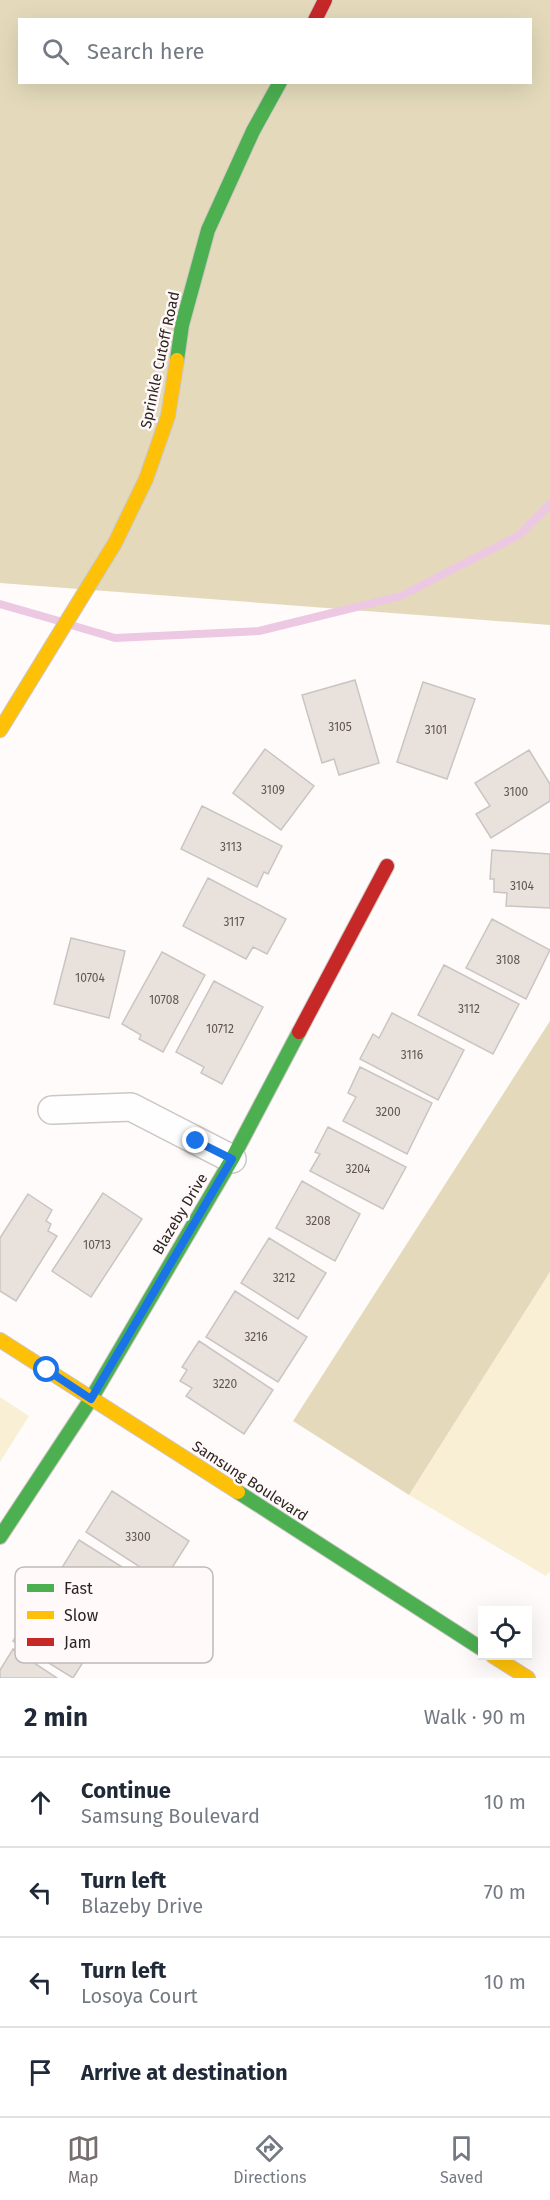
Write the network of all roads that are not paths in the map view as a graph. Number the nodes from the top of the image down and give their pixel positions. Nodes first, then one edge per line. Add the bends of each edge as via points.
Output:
1 (325, 0) edge
2 (316, 18) edge
3 (279, 84) edge
4 (0, 730) edge
5 (387, 866) dead end
6 (52, 1110) dead end
7 (232, 1159) junction
8 (0, 1340) edge
9 (91, 1399) junction
10 (0, 1537) edge
11 (478, 1646) edge
12 (499, 1660) edge
13 (528, 1678) edge

1 - 2 street
3 - 4 street, Sprinkle Cutoff Road via 208,230 182,325 168,416 146,479 115,543
5 - 7 street, Blazeby Drive
6 - 7 street via 131,1107
7 - 9 street, Blazeby Drive
8 - 9 street, Samsung Boulevard
9 - 10 street, Blazeby Drive
9 - 11 street, Samsung Boulevard
12 - 13 street

